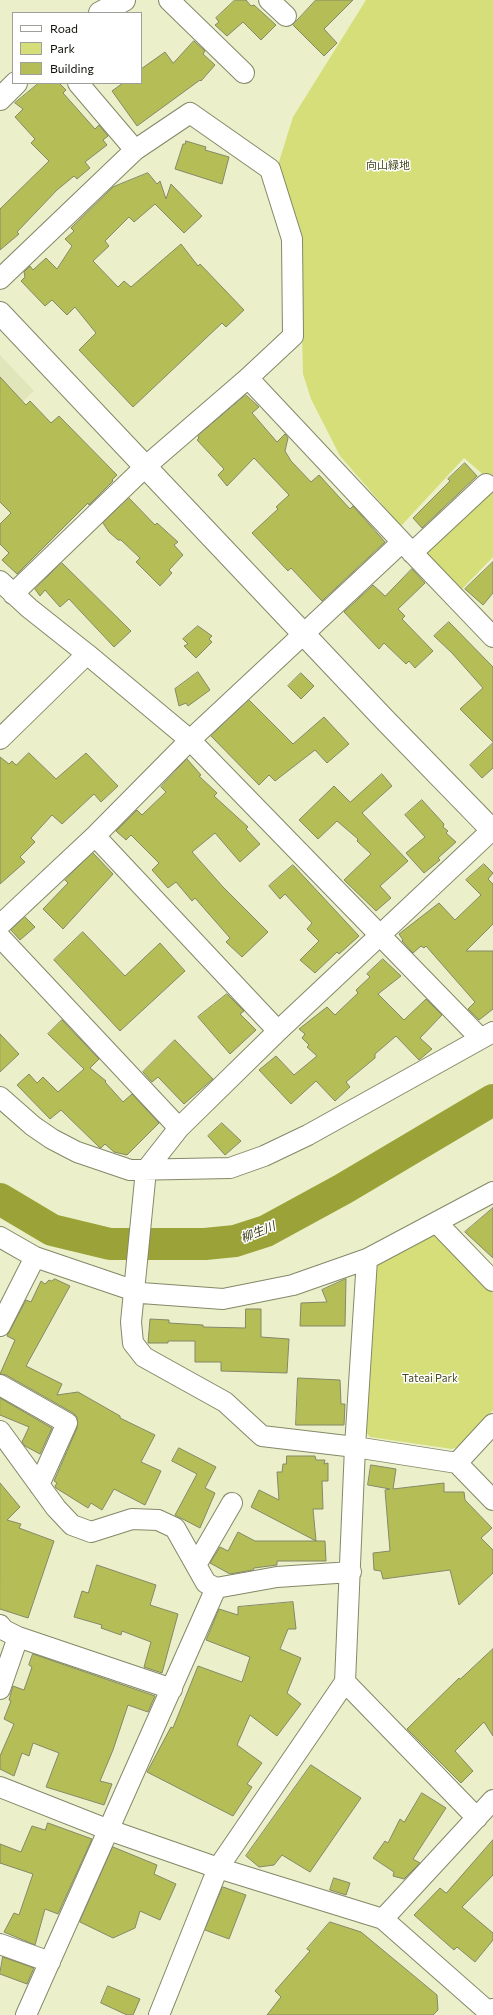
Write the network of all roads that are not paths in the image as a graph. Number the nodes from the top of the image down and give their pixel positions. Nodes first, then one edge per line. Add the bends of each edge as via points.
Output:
1 (124, 0) edge
2 (169, 0) edge
3 (269, 0) edge
4 (102, 12) edge
5 (286, 16) dead end
6 (244, 73) dead end
7 (79, 84) edge
8 (135, 150) junction
9 (0, 280) edge
10 (0, 313) edge
11 (248, 378) junction
12 (146, 466) junction
13 (486, 484) dead end
14 (407, 548) junction
15 (7, 588) edge
16 (303, 633) junction
17 (493, 637) edge
18 (88, 654) junction
19 (0, 739) edge
20 (190, 740) junction
21 (493, 830) edge
22 (95, 836) junction
23 (0, 925) edge
24 (379, 936) junction
25 (0, 937) edge
26 (278, 1031) junction
27 (486, 1035) edge
28 (0, 1097) edge
29 (179, 1128) junction
30 (146, 1170) junction
31 (493, 1192) edge
32 (437, 1223) junction
33 (0, 1237) edge
34 (35, 1257) junction
35 (367, 1259) junction
36 (493, 1281) edge
37 (133, 1290) junction
38 (0, 1326) edge
39 (0, 1385) edge
40 (493, 1424) edge
41 (0, 1431) edge
42 (355, 1447) junction
43 (457, 1463) junction
44 (39, 1485) junction
45 (493, 1500) edge
46 (232, 1503) dead end
47 (196, 1565) junction
48 (351, 1572) junction
49 (216, 1588) junction
50 (0, 1625) edge
51 (18, 1637) junction
52 (345, 1682) junction
53 (0, 1689) edge
54 (172, 1689) junction
55 (0, 1787) edge
56 (493, 1800) edge
57 (477, 1818) junction
58 (110, 1830) junction
59 (218, 1868) junction
60 (383, 1919) junction
61 (0, 1944) edge
62 (50, 1962) junction
63 (491, 2014) edge
64 (26, 2015) edge
65 (159, 2015) edge

1 - 4 street
2 - 6 street
3 - 5 street
7 - 8 street
8 - 9 street
8 - 11 street via 190,113 270,169 292,239 293,336
10 - 12 street
11 - 12 street
11 - 14 street
12 - 15 street
12 - 16 street
13 - 14 street
14 - 16 street
14 - 17 street
15 - 18 street
16 - 20 street
16 - 21 street
18 - 19 street
18 - 20 street
20 - 22 street
20 - 24 street
21 - 24 street
22 - 23 street
22 - 26 street
24 - 26 street
24 - 27 street
25 - 29 street
26 - 29 street
27 - 30 street via 308,1135 242,1164 230,1168
28 - 30 street via 33,1126 77,1152 130,1170
29 - 30 street
30 - 37 street
31 - 32 street
32 - 35 street
32 - 36 street
33 - 34 street
34 - 37 street
34 - 38 street
35 - 37 street via 293,1285 223,1299 141,1294
35 - 42 street
37 - 42 street via 133,1343 144,1357 225,1402 262,1436
39 - 44 street via 67,1423
40 - 43 street
41 - 44 street
42 - 43 street
42 - 48 street
43 - 45 street
44 - 47 street via 72,1525 91,1532 132,1519 158,1520 175,1528
46 - 47 street
47 - 49 street via 206,1582
48 - 49 street via 277,1577
48 - 52 street
49 - 54 street
50 - 51 street
51 - 53 street
51 - 54 street
52 - 57 street
52 - 59 street
54 - 58 street
55 - 58 street
56 - 57 street
57 - 60 street
58 - 59 street
58 - 62 street
59 - 60 street
59 - 65 street
60 - 63 street
61 - 62 street
62 - 64 street

